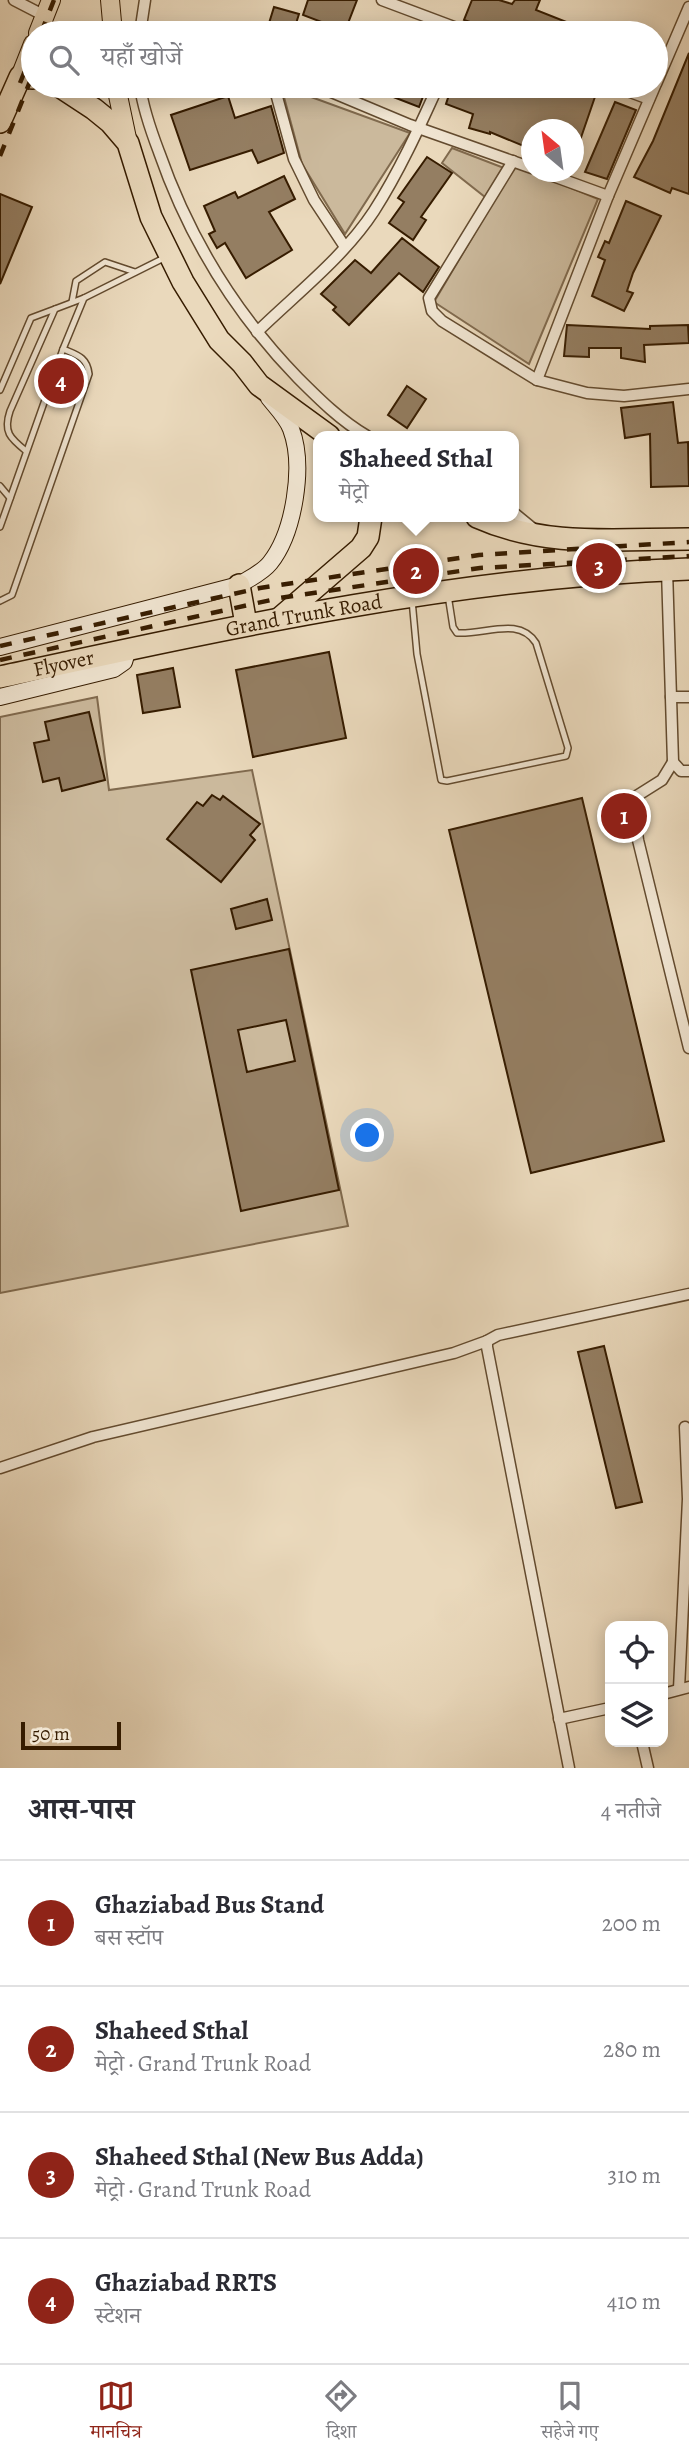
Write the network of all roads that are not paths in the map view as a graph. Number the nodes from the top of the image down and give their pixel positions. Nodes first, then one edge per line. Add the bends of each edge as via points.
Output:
1 (14, 0) edge
2 (110, 0) edge
3 (145, 0) edge
4 (382, 0) edge
5 (689, 7) edge
6 (48, 8) edge
7 (112, 21) edge
8 (141, 21) edge
9 (436, 21) edge
10 (668, 55) edge
11 (21, 86) edge
12 (77, 98) edge
13 (119, 98) edge
14 (143, 98) edge
15 (277, 98) edge
16 (346, 98) edge
17 (433, 98) edge
18 (649, 99) edge
19 (1, 118) edge
20 (419, 128) junction
21 (128, 143) junction
22 (513, 161) junction
23 (521, 164) edge
24 (570, 182) edge
25 (608, 196) junction
26 (345, 247) junction
27 (170, 255) junction
28 (136, 272) junction
29 (84, 298) junction
30 (72, 302) junction
31 (55, 309) junction
32 (257, 332) junction
33 (63, 349) junction
34 (537, 380) junction
35 (259, 385) junction
36 (689, 389) edge
37 (0, 390) edge
38 (322, 431) edge
39 (360, 431) edge
40 (26, 451) junction
41 (0, 486) edge
42 (10, 498) junction
43 (519, 517) edge
44 (370, 522) edge
45 (490, 522) edge
46 (0, 527) edge
47 (543, 537) junction
48 (689, 539) edge
49 (689, 569) edge
50 (667, 570) junction
51 (239, 585) junction
52 (447, 592) junction
53 (412, 597) junction
54 (0, 601) edge
55 (278, 620) junction
56 (246, 624) junction
57 (0, 647) edge
58 (121, 651) junction
59 (0, 677) edge
60 (0, 697) edge
61 (671, 697) junction
62 (689, 697) edge
63 (673, 762) junction
64 (689, 771) edge
65 (689, 1048) edge
66 (689, 1294) edge
67 (487, 1341) junction
68 (685, 1427) dead end
69 (0, 1468) edge
70 (684, 1688) edge
71 (605, 1708) edge
72 (559, 1719) junction
73 (643, 1747) edge
74 (569, 1768) edge
75 (648, 1768) edge

1 - 6 street
2 - 7 main road
3 - 8 street
4 - 9 street
5 - 10 street
11 - 19 highway
12 - 21 highway via 110,122
13 - 21 main road
14 - 32 street via 198,245
15 - 26 street via 294,159
16 - 20 street
17 - 20 street
18 - 25 street
20 - 22 street
20 - 26 street via 373,212
21 - 27 highway via 150,217
22 - 23 street
22 - 34 street via 429,298 429,305 442,321
24 - 25 street
25 - 34 street
26 - 32 street
27 - 28 lane
27 - 35 highway via 219,340
28 - 29 lane
28 - 30 lane via 105,262 76,281
29 - 30 lane
29 - 33 lane
30 - 31 lane
31 - 37 lane via 31,318
31 - 40 lane via 6,423 9,435
32 - 39 street via 314,394
33 - 40 lane
33 - 54 lane via 81,356 89,374 12,594
34 - 36 street via 587,393 624,396
35 - 38 highway
35 - 51 main road via 291,427 296,477 291,522 278,551 263,570
40 - 42 lane
41 - 42 lane
42 - 46 lane
43 - 47 street
44 - 55 highway via 369,537 361,548
45 - 47 highway
47 - 48 highway via 599,542
49 - 50 highway, Grand Trunk Road
50 - 52 highway, Grand Trunk Road
50 - 61 street
51 - 56 highway
51 - 57 main road
52 - 53 highway, Grand Trunk Road
52 - 53 lane via 457,633 520,629 531,636 568,748 566,756 441,780 417,654
53 - 55 highway, Grand Trunk Road
55 - 56 highway, Grand Trunk Road
56 - 58 highway, Grand Trunk Road
58 - 59 highway, Flyover
58 - 60 main road via 124,662 118,667
61 - 62 street
61 - 63 street
63 - 64 street via 681,771
63 - 65 street via 662,780 635,797 633,804
66 - 67 street
67 - 69 street via 93,1437
67 - 72 street
68 - 70 street
71 - 72 street
72 - 74 street
73 - 75 street

